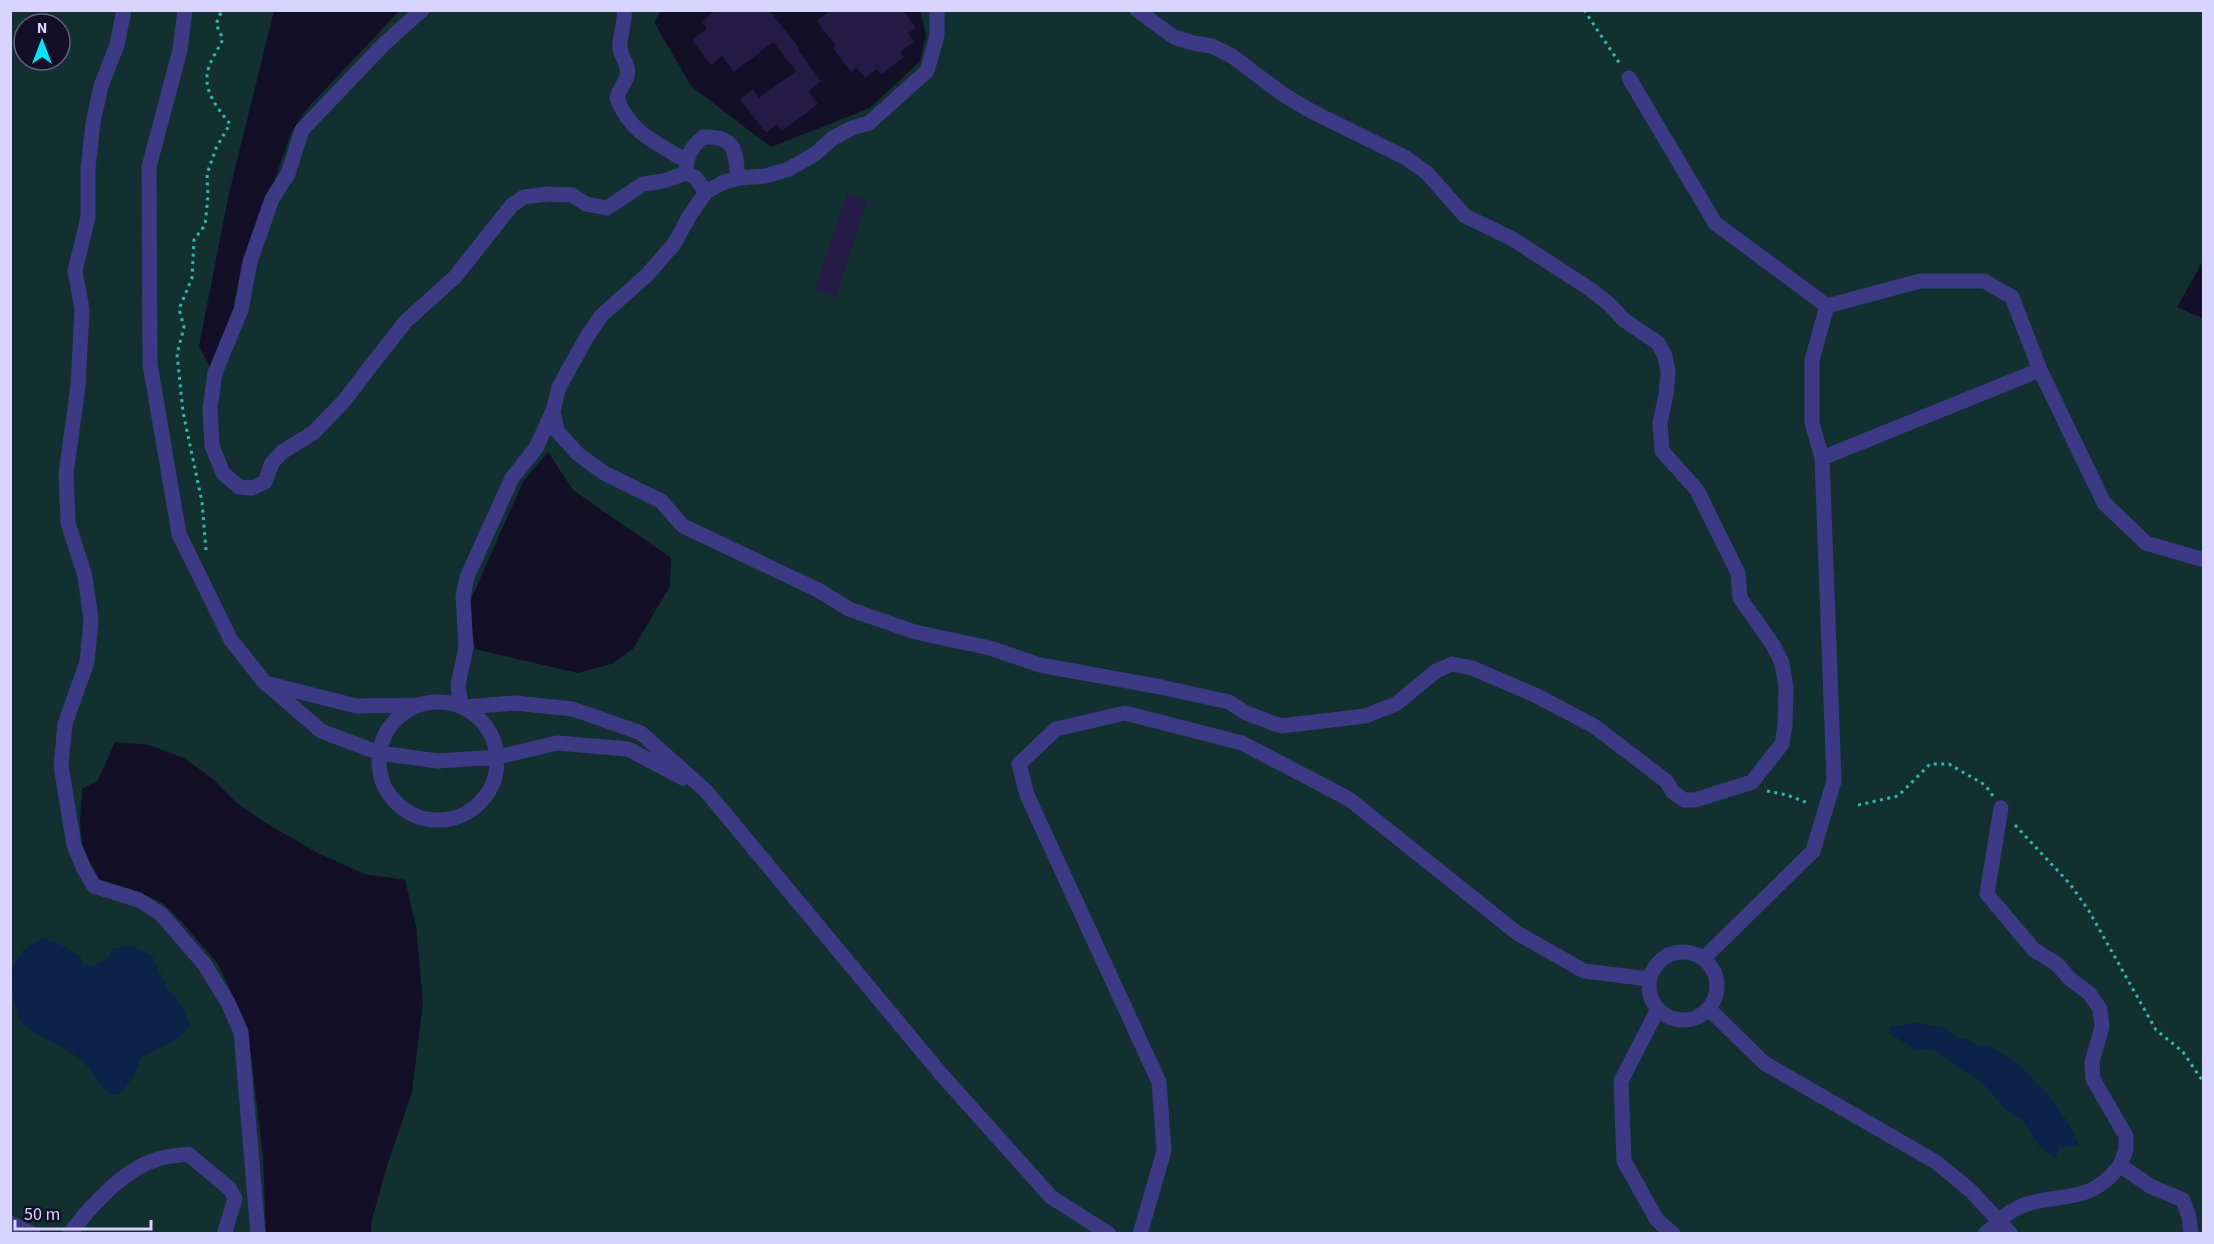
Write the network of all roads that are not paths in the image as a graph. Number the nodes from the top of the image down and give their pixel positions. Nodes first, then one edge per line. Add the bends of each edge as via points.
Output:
1 (124, 10) edge
2 (185, 10) edge
3 (422, 10) edge
4 (624, 10) edge
5 (937, 10) edge
6 (1137, 10) edge
7 (1629, 78) road end
8 (686, 167) junction
9 (738, 178) junction
10 (706, 192) junction
11 (1827, 306) junction
12 (2040, 370) junction
13 (553, 411) junction
14 (1821, 458) junction
15 (2204, 560) edge
16 (265, 683) junction
17 (418, 705) junction
18 (462, 707) junction
19 (379, 753) junction
20 (498, 757) junction
21 (706, 791) junction
22 (2001, 808) road end
23 (1704, 958) junction
24 (1649, 979) junction
25 (1658, 1009) junction
26 (1709, 1009) junction
27 (2120, 1165) junction
28 (2000, 1221) junction
29 (10, 1223) edge
30 (1141, 1231) edge
31 (33, 1233) edge
32 (70, 1233) edge
33 (224, 1233) edge
34 (258, 1233) edge
35 (1109, 1233) edge
36 (1673, 1233) edge
37 (1985, 1233) edge
38 (2011, 1233) edge
39 (2191, 1233) edge

1 - 34 lane via 93,123 88,217 75,272 82,309 78,386 66,474 68,523 85,576 91,620 87,662 65,724 61,766 74,845 94,886 139,900 161,914 205,965 241,1032
2 - 16 lane via 180,51 149,167 150,364 179,534 231,640
3 - 8 lane via 302,130 288,174 272,199 250,262 241,310 215,373 210,408 212,446 223,473 240,487 252,489 265,482 272,463 282,452 313,433 343,402 405,322 455,277 512,205 524,197 548,194 572,195 586,204 607,208 643,184 664,181
4 - 8 lane via 620,51 627,64 627,76 617,98 623,114
5 - 9 lane via 937,36 927,70 869,123 833,138 789,169
6 - 13 lane via 1174,37 1212,46 1232,56 1311,111 1406,158 1427,173 1465,216 1518,243 1590,289 1658,344 1668,372 1660,423 1662,451 1697,490 1738,573 1740,598 1782,663 1786,688 1782,744 1752,782 1684,800 1666,781 1594,726 1535,694 1472,668 1452,664 1436,670 1396,704 1365,716 1281,726 1229,702 1040,665 990,648 915,632 849,609 818,590 683,526 661,501 604,473 578,454 557,431
7 - 11 lane via 1716,224
8 - 9 lane via 691,148 703,137 720,136 732,146
8 - 10 lane
9 - 10 lane
10 - 13 lane via 674,244 647,275 601,316 572,361
11 - 12 lane via 1920,281 1984,281 2012,297
11 - 14 lane via 1812,360 1812,423
12 - 14 lane
12 - 15 lane via 2103,503 2146,543
13 - 18 lane via 536,448 512,478 467,577 463,597 466,648 458,685
14 - 23 lane via 1834,782 1813,851
16 - 17 lane via 356,706
16 - 19 lane via 321,731
17 - 18 lane via 441,701
17 - 19 lane via 400,715 386,731
18 - 20 lane via 478,717 491,733
18 - 21 lane via 515,703 573,709 641,734
19 - 20 lane via 438,761
19 - 20 lane via 382,780 388,792 401,807 435,820 471,810 487,794 496,776
20 - 21 lane via 557,743 628,749
21 - 35 lane via 1005,1148 1050,1197
22 - 27 lane via 1987,894 2034,950 2057,964 2089,993 2100,1009 2102,1027 2092,1062 2093,1079 2126,1136
23 - 24 lane via 1682,951 1671,954 1661,960
23 - 26 lane via 1712,967 1718,988
24 - 25 lane via 1649,990
24 - 30 lane via 1584,970 1517,933 1349,800 1242,744 1125,713 1056,729 1019,764 1027,795 1159,1082 1164,1151
25 - 26 lane via 1678,1020 1689,1020
25 - 36 lane via 1621,1081 1624,1161 1657,1220
26 - 28 lane via 1764,1063 1936,1162
27 - 28 lane via 2111,1176 2086,1192 2031,1204 2011,1211
27 - 39 lane via 2150,1186 2183,1200
28 - 37 lane
28 - 38 lane
29 - 31 lane
32 - 33 lane via 135,1169 188,1154 230,1189 235,1199

